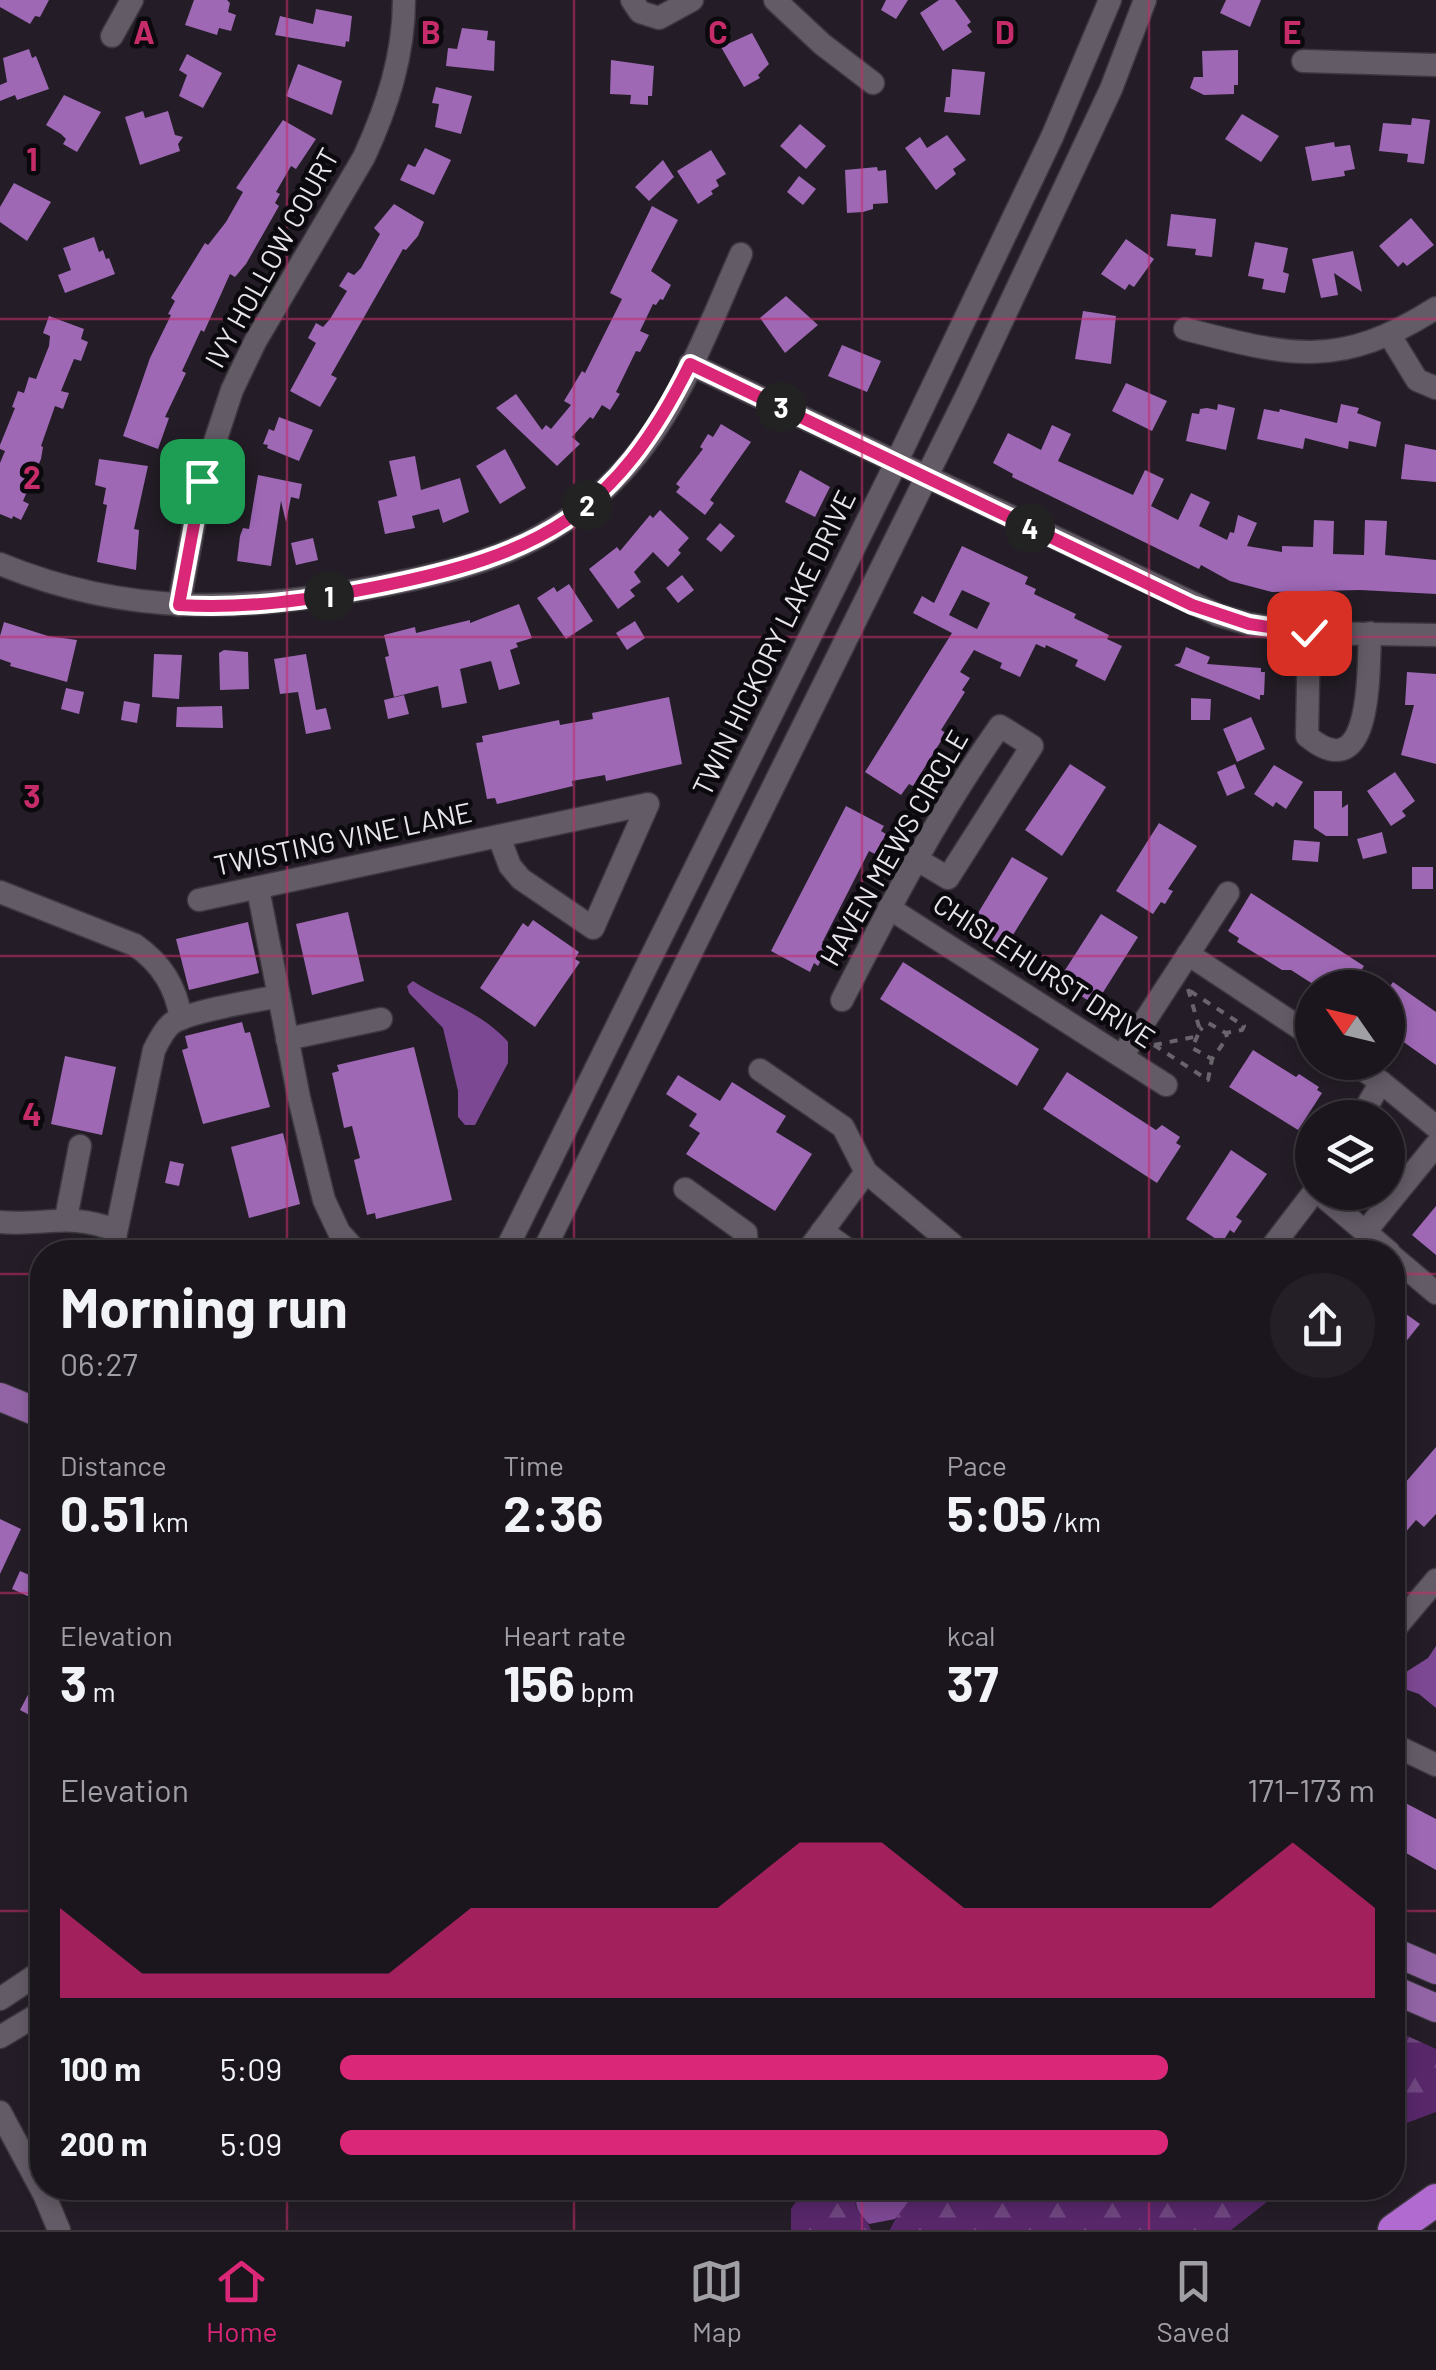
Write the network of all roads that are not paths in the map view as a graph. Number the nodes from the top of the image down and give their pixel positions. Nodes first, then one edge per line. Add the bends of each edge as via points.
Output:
1 (132, 0) edge
2 (404, 0) edge
3 (632, 0) edge
4 (692, 0) edge
5 (775, 0) edge
6 (1110, 0) edge
7 (1145, 0) edge
8 (112, 36) dead end
9 (1303, 61) dead end
10 (1436, 65) edge
11 (873, 83) dead end
12 (741, 254) dead end
13 (1436, 308) edge
14 (1185, 330) dead end
15 (1389, 334) junction
16 (690, 364) junction
17 (1436, 388) edge
18 (896, 464) junction
19 (926, 478) junction
20 (0, 564) edge
21 (179, 605) junction
22 (1309, 633) junction
23 (1370, 633) junction
24 (1436, 635) edge
25 (499, 836) junction
26 (916, 860) junction
27 (258, 889) junction
28 (0, 892) edge
29 (1228, 893) dead end
30 (198, 900) dead end
31 (889, 908) junction
32 (1188, 954) junction
33 (279, 996) junction
34 (842, 1000) dead end
35 (381, 1019) dead end
36 (181, 1020) junction
37 (1295, 1025) edge
38 (288, 1039) junction
39 (1122, 1056) junction
40 (760, 1070) dead end
41 (1378, 1080) edge
42 (1381, 1082) junction
43 (1166, 1085) dead end
44 (1370, 1100) edge
45 (1436, 1127) edge
46 (80, 1146) dead end
47 (1436, 1146) edge
48 (866, 1172) junction
49 (685, 1189) dead end
50 (1302, 1210) edge
51 (1338, 1210) edge
52 (66, 1218) junction
53 (0, 1222) edge
54 (822, 1231) junction
55 (1365, 1232) junction
56 (109, 1240) edge
57 (113, 1240) edge
58 (346, 1240) edge
59 (510, 1240) edge
60 (548, 1240) edge
61 (746, 1240) edge
62 (815, 1240) edge
63 (834, 1240) edge
64 (947, 1240) edge
65 (1278, 1240) edge
66 (1374, 1240) edge
67 (1405, 1266) edge
68 (1436, 1293) edge
69 (0, 1398) edge
70 (30, 1409) edge
71 (1436, 1580) edge
72 (1405, 1617) edge
73 (1405, 1750) edge
74 (1436, 1766) edge
75 (1405, 1957) edge
76 (1436, 1970) edge
77 (30, 1979) edge
78 (1405, 1995) edge
79 (0, 1998) edge
80 (1436, 2008) edge
81 (30, 2019) edge
82 (0, 2037) edge
83 (0, 2112) edge
84 (30, 2168) edge
85 (46, 2200) edge
86 (1436, 2200) edge
87 (59, 2230) edge
88 (1394, 2230) edge

1 - 8 street
2 - 21 street, IVY HOLLOW COURT via 399,58 377,129 255,342 220,423
3 - 4 street via 640,12 660,18
5 - 11 street
6 - 18 street, TWIN HICKORY LAKE DRIVE via 1052,138
7 - 19 street via 1083,151
9 - 10 street
12 - 16 street
13 - 15 street
14 - 15 street via 1287,353 1357,346
15 - 17 street via 1416,380
16 - 18 street
16 - 21 street via 624,470 572,517 500,557 279,604
18 - 19 street
18 - 59 street, TWIN HICKORY LAKE DRIVE
19 - 22 street via 1218,616
19 - 60 street
20 - 21 street via 86,592
22 - 23 street
22 - 23 street via 1307,736 1323,749 1339,750 1364,726
23 - 24 street
25 - 25 street, TWISTING VINE LANE via 574,820 648,804 593,928 522,880
25 - 27 street, TWISTING VINE LANE
26 - 26 street, HAVEN MEWS CIRCLE via 1000,726 1032,746 948,878
26 - 31 street, HAVEN MEWS CIRCLE
27 - 30 street, TWISTING VINE LANE
27 - 33 street
28 - 36 street via 146,952 171,982
29 - 32 street
31 - 34 street, HAVEN MEWS CIRCLE
31 - 39 street, CHISLEHURST DRIVE
32 - 37 street
32 - 39 street
33 - 36 street
33 - 38 street
35 - 38 street
36 - 57 street via 154,1050
38 - 58 street via 324,1200
39 - 43 street, CHISLEHURST DRIVE
40 - 48 street via 843,1127
41 - 42 street
42 - 44 street
42 - 45 street
46 - 52 street
47 - 55 street
48 - 54 street
48 - 64 street
49 - 61 street via 746,1233
50 - 65 street
51 - 55 street
52 - 53 street
52 - 56 street
54 - 62 street
54 - 63 street
55 - 66 street
67 - 68 street
69 - 70 main road
71 - 72 street
73 - 74 street
75 - 76 main road
77 - 79 street
78 - 80 main road
81 - 82 street
83 - 84 street
85 - 87 street
86 - 88 highway

